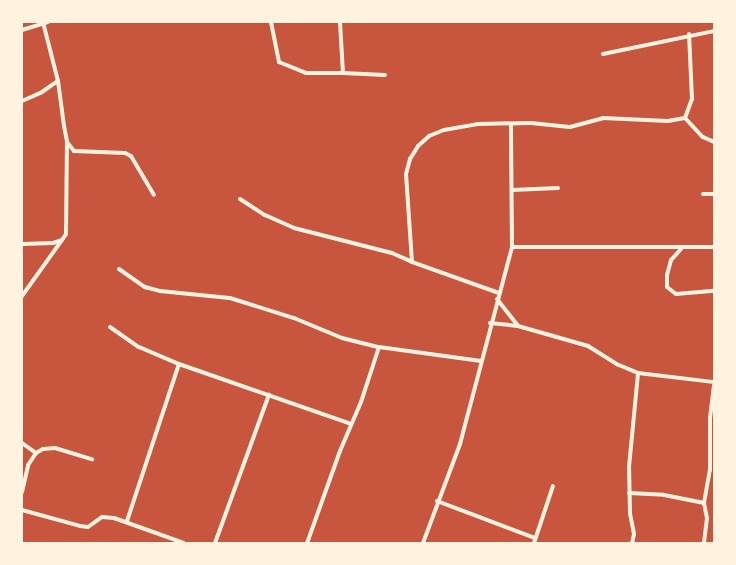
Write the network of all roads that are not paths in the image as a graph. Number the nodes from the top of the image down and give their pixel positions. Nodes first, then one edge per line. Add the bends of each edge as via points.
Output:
1 (271, 22) edge
2 (340, 22) edge
3 (45, 23) edge
4 (22, 30) edge
5 (714, 31) edge
6 (689, 34) junction
7 (603, 54) dead end
8 (343, 73) junction
9 (385, 75) dead end
10 (58, 81) junction
11 (22, 101) edge
12 (685, 118) junction
13 (511, 124) junction
14 (67, 142) junction
15 (714, 142) edge
16 (558, 188) dead end
17 (512, 190) junction
18 (703, 194) dead end
19 (714, 194) edge
20 (154, 195) dead end
21 (240, 199) dead end
22 (62, 240) junction
23 (22, 244) edge
24 (512, 247) junction
25 (714, 247) edge
26 (681, 249) junction
27 (412, 262) junction
28 (119, 269) dead end
29 (714, 291) edge
30 (499, 293) junction
31 (22, 296) edge
32 (497, 299) junction
33 (490, 323) junction
34 (518, 326) junction
35 (110, 327) dead end
36 (379, 347) junction
37 (481, 361) junction
38 (179, 364) junction
39 (638, 373) junction
40 (714, 382) edge
41 (714, 385) edge
42 (269, 395) junction
43 (351, 424) junction
44 (22, 443) edge
45 (36, 452) junction
46 (92, 459) dead end
47 (553, 486) dead end
48 (22, 492) edge
49 (629, 493) junction
50 (437, 501) junction
51 (704, 503) junction
52 (22, 510) edge
53 (127, 522) junction
54 (534, 541) edge
55 (184, 543) edge
56 (215, 543) edge
57 (307, 543) edge
58 (423, 543) edge
59 (632, 543) edge
60 (704, 543) edge

1 - 8 street via 279,62 306,73
2 - 8 street
3 - 4 street
3 - 10 street
5 - 6 street
6 - 7 street
6 - 12 street via 692,99
8 - 9 street
10 - 11 street
10 - 14 street
12 - 13 street via 668,121 603,118 570,127 531,123
12 - 15 street via 703,137
13 - 17 street
13 - 27 street via 478,124 444,130 429,136 418,146 410,159 406,174
14 - 20 street via 74,151 119,152 131,156
14 - 22 street via 66,234
16 - 17 street
17 - 24 street
18 - 19 street
21 - 27 street via 265,216 294,228 392,253
22 - 23 street
22 - 31 street
24 - 26 street
24 - 30 street
25 - 26 street
26 - 29 street via 671,260 667,287 676,294
27 - 30 street
28 - 36 street via 145,287 160,292 230,298 294,318 342,338
30 - 32 street
32 - 33 street
32 - 34 street
33 - 34 street
33 - 37 street
34 - 39 street via 588,346
35 - 38 street via 139,347
36 - 37 street
36 - 43 street
37 - 50 street via 460,444
38 - 42 street
38 - 53 street
39 - 40 street
39 - 49 street
41 - 51 street via 710,418 710,470
42 - 43 street
42 - 56 street
43 - 57 street
44 - 45 street
45 - 46 street via 44,448 54,448
45 - 48 street via 28,465
47 - 54 street
49 - 51 street via 664,494
49 - 59 street via 634,534
50 - 54 street
50 - 58 street
51 - 60 street via 707,518
52 - 53 street via 88,527 106,516
53 - 55 street

